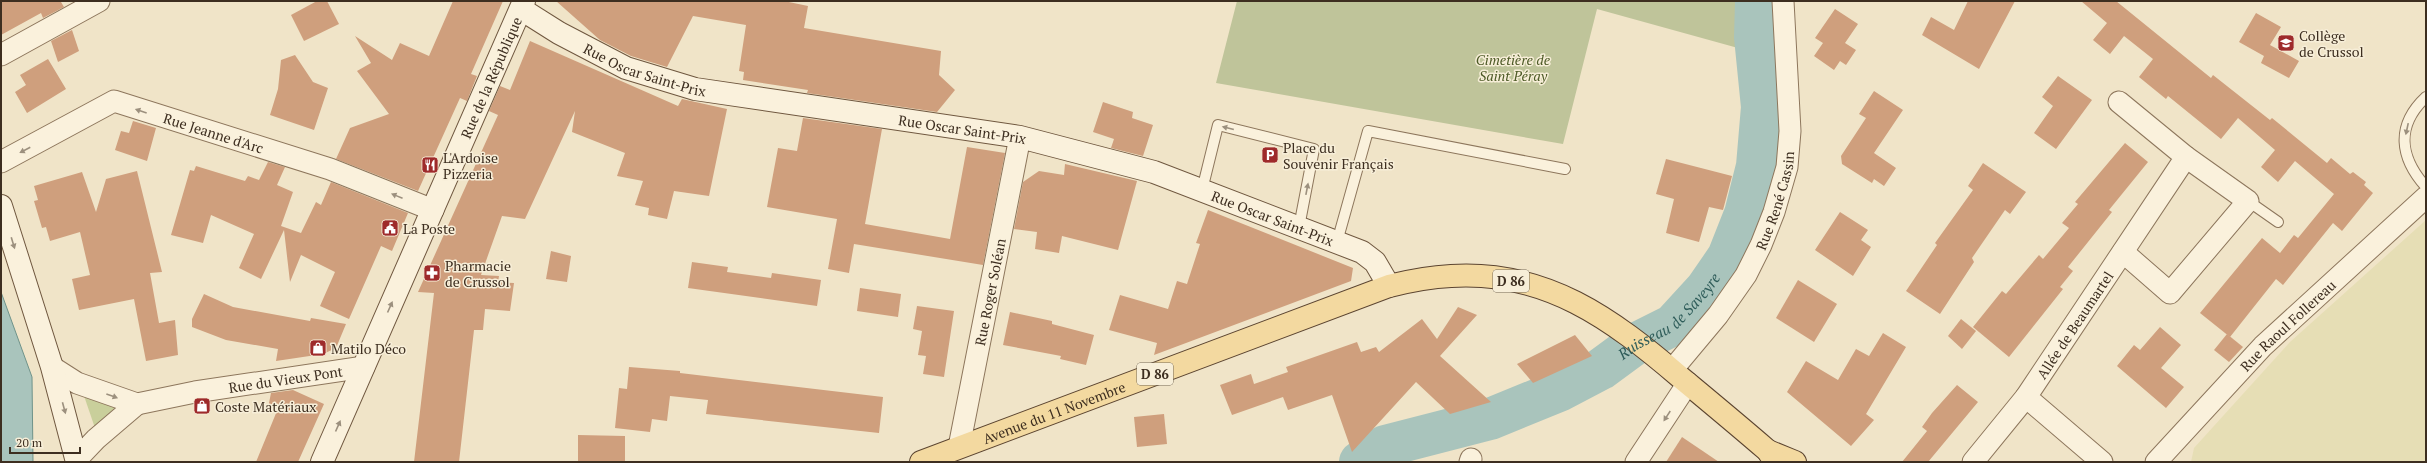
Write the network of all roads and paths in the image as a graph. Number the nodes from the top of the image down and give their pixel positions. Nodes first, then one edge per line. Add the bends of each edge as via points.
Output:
1 (99, 1) edge
2 (1783, 1) edge
3 (523, 5) edge
4 (1, 55) edge
5 (2426, 96) edge
6 (2119, 102) dead end
7 (1020, 137) junction
8 (2186, 157) junction
9 (1, 162) edge
10 (1564, 169) dead end
11 (2426, 187) edge
12 (1202, 190) junction
13 (2426, 197) edge
14 (2248, 201) junction
15 (1, 206) edge
16 (434, 210) junction
17 (2278, 222) dead end
18 (1299, 227) junction
19 (1337, 242) junction
20 (2123, 252) junction
21 (1388, 286) junction
22 (52, 367) junction
23 (364, 367) junction
24 (1680, 377) junction
25 (2026, 396) junction
26 (137, 404) junction
27 (960, 447) junction
28 (1772, 456) edge
29 (77, 460) edge
30 (931, 460) edge
31 (322, 462) edge
32 (1636, 462) edge
33 (1795, 462) edge
34 (1973, 462) edge
35 (2102, 462) edge
36 (2156, 462) edge

1 - 4 street
2 - 24 street, Rue René Cassin via 1790,131 1787,167 1774,212 1746,275
3 - 7 street, Rue Oscar Saint-Prix via 559,33 626,68 695,89
3 - 16 street, Rue de la République
5 -> 11 lane via 2411,115 2404,149 2408,164
6 - 8 street
7 - 12 street, Rue Oscar Saint-Prix via 1154,172
7 - 27 street, Rue Roger Soléan
8 - 14 street
8 - 20 street, Allée de Beaumartel
16 -> 9 street, Rue Jeanne d'Arc via 330,169 114,102
10 - 19 lane via 1368,131
12 - 18 street, Rue Oscar Saint-Prix
18 -> 12 lane via 1314,149 1218,126
13 - 36 street, Rue Raoul Follereau via 2263,346
14 - 17 lane
14 - 20 street via 2170,293
15 -> 22 street
23 -> 16 street, Rue de la République
18 - 19 street, Rue Oscar Saint-Prix
19 - 21 street, Rue Oscar Saint-Prix via 1362,252 1375,262
20 - 25 street, Allée de Beaumartel
21 - 24 main road, D 86 via 1453,276 1519,282 1551,291 1587,307 1623,330
21 - 27 main road, Avenue du 11 Novembre / D 86
22 -> 26 street via 77,383
22 -> 29 street
23 - 26 street, Rue du Vieux Pont via 195,392
31 -> 23 street, Rue de la République
24 - 28 main road, D 86
24 -> 32 street, Rue René Cassin
25 - 34 street, Allée de Beaumartel
25 - 35 street
26 - 29 street, Rue du Vieux Pont via 96,439
27 - 30 main road, Avenue du 11 Novembre / D 86
28 - 33 main road

